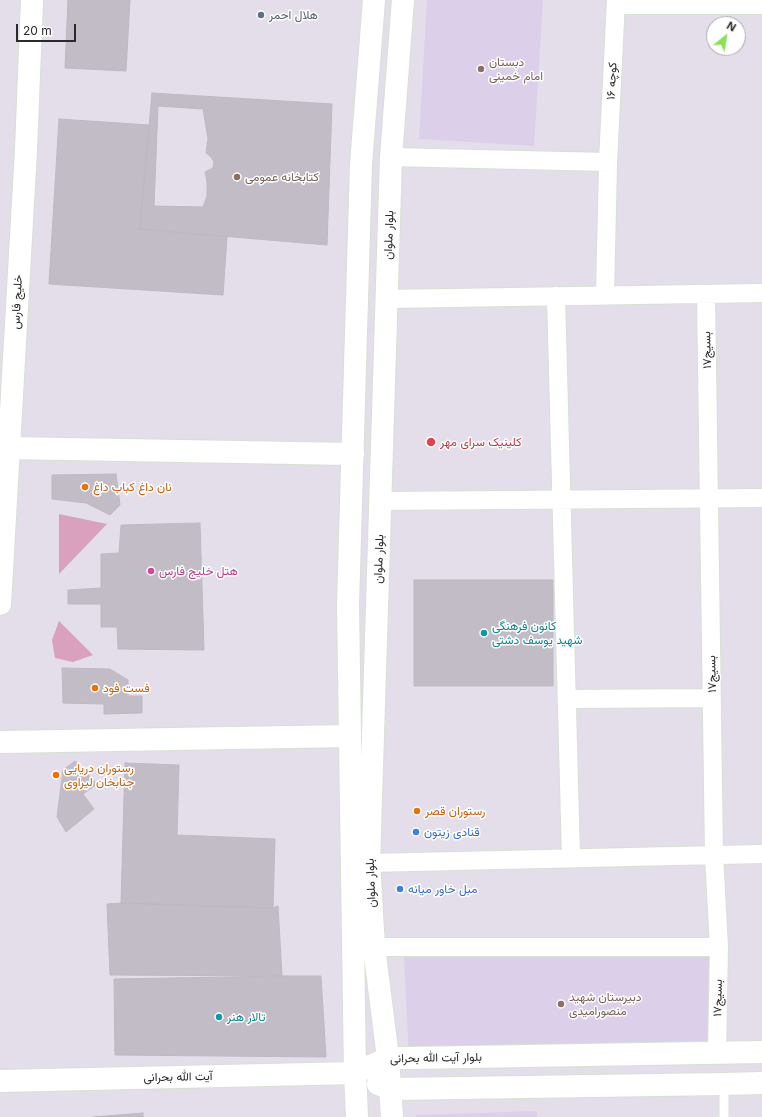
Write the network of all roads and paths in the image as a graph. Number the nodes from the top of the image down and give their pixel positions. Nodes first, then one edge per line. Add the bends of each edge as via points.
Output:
1 (32, 0) edge
2 (374, 0) edge
3 (403, 0) edge
4 (616, 3) edge
5 (762, 5) edge
6 (391, 157) junction
7 (608, 162) junction
8 (762, 293) edge
9 (706, 294) junction
10 (605, 295) junction
11 (556, 296) junction
12 (386, 299) junction
13 (9, 448) junction
14 (353, 454) junction
15 (709, 498) junction
16 (762, 498) edge
17 (562, 499) junction
18 (380, 501) junction
19 (350, 538) junction
20 (379, 540) junction
21 (0, 604) edge
22 (712, 698) junction
23 (567, 699) junction
24 (350, 736) junction
25 (0, 742) edge
26 (762, 854) edge
27 (714, 855) junction
28 (571, 858) junction
29 (369, 863) junction
30 (718, 947) junction
31 (374, 948) junction
32 (762, 1052) edge
33 (645, 1054) junction
34 (717, 1054) junction
35 (388, 1058) junction
36 (355, 1073) junction
37 (0, 1081) edge
38 (762, 1083) edge
39 (724, 1084) junction
40 (648, 1085) junction
41 (390, 1090) junction
42 (357, 1117) edge
43 (392, 1117) edge
44 (724, 1117) edge

1 - 13 main road, خلیج فارس
2 - 14 main road, بلوار ملوان via 361,164
3 - 6 main road, بلوار ملوان
4 - 5 street
4 - 7 street, کوچه ۱۶
6 - 7 street
6 - 12 main road, بلوار ملوان
7 - 10 street, کوچه ۱۶
8 - 9 street
9 - 10 street
9 - 15 street, بسیج۱۷
10 - 11 street
11 - 12 street
11 - 17 street
12 - 18 main road, بلوار ملوان
13 - 14 main road
13 - 21 main road, خلیج فارس
14 - 19 main road, بلوار ملوان
15 - 16 street
15 - 17 street
15 - 22 street, بسیج۱۷
17 - 18 street
17 - 23 street
18 - 20 main road, بلوار ملوان
19 - 20 main road
19 - 24 main road, بلوار ملوان
20 - 29 main road, بلوار ملوان
22 - 23 street
22 - 27 street, بسیج۱۷
23 - 28 street
24 - 25 main road
24 - 36 main road, بلوار ملوان
26 - 27 street
27 - 28 street
27 - 30 street, بسیج۱۷
28 - 29 street
29 - 31 main road, بلوار ملوان
30 - 31 street
30 - 34 street, بسیج۱۷
31 - 35 main road, بلوار ملوان
32 - 34 main road, بلوار آیت الله بحرانی
33 - 34 main road, بلوار آیت الله بحرانی
33 - 35 main road, بلوار آیت الله بحرانی
33 - 40 main road
35 - 36 main road, بلوار آیت الله بحرانی
35 - 41 main road, بلوار ملوان
36 - 37 main road, آیت الله بحرانی
36 - 41 main road
36 - 42 main road, بلوار ملوان
38 - 39 main road
39 - 40 main road
39 - 44 lane
40 - 41 main road
41 - 43 main road, بلوار ملوان

